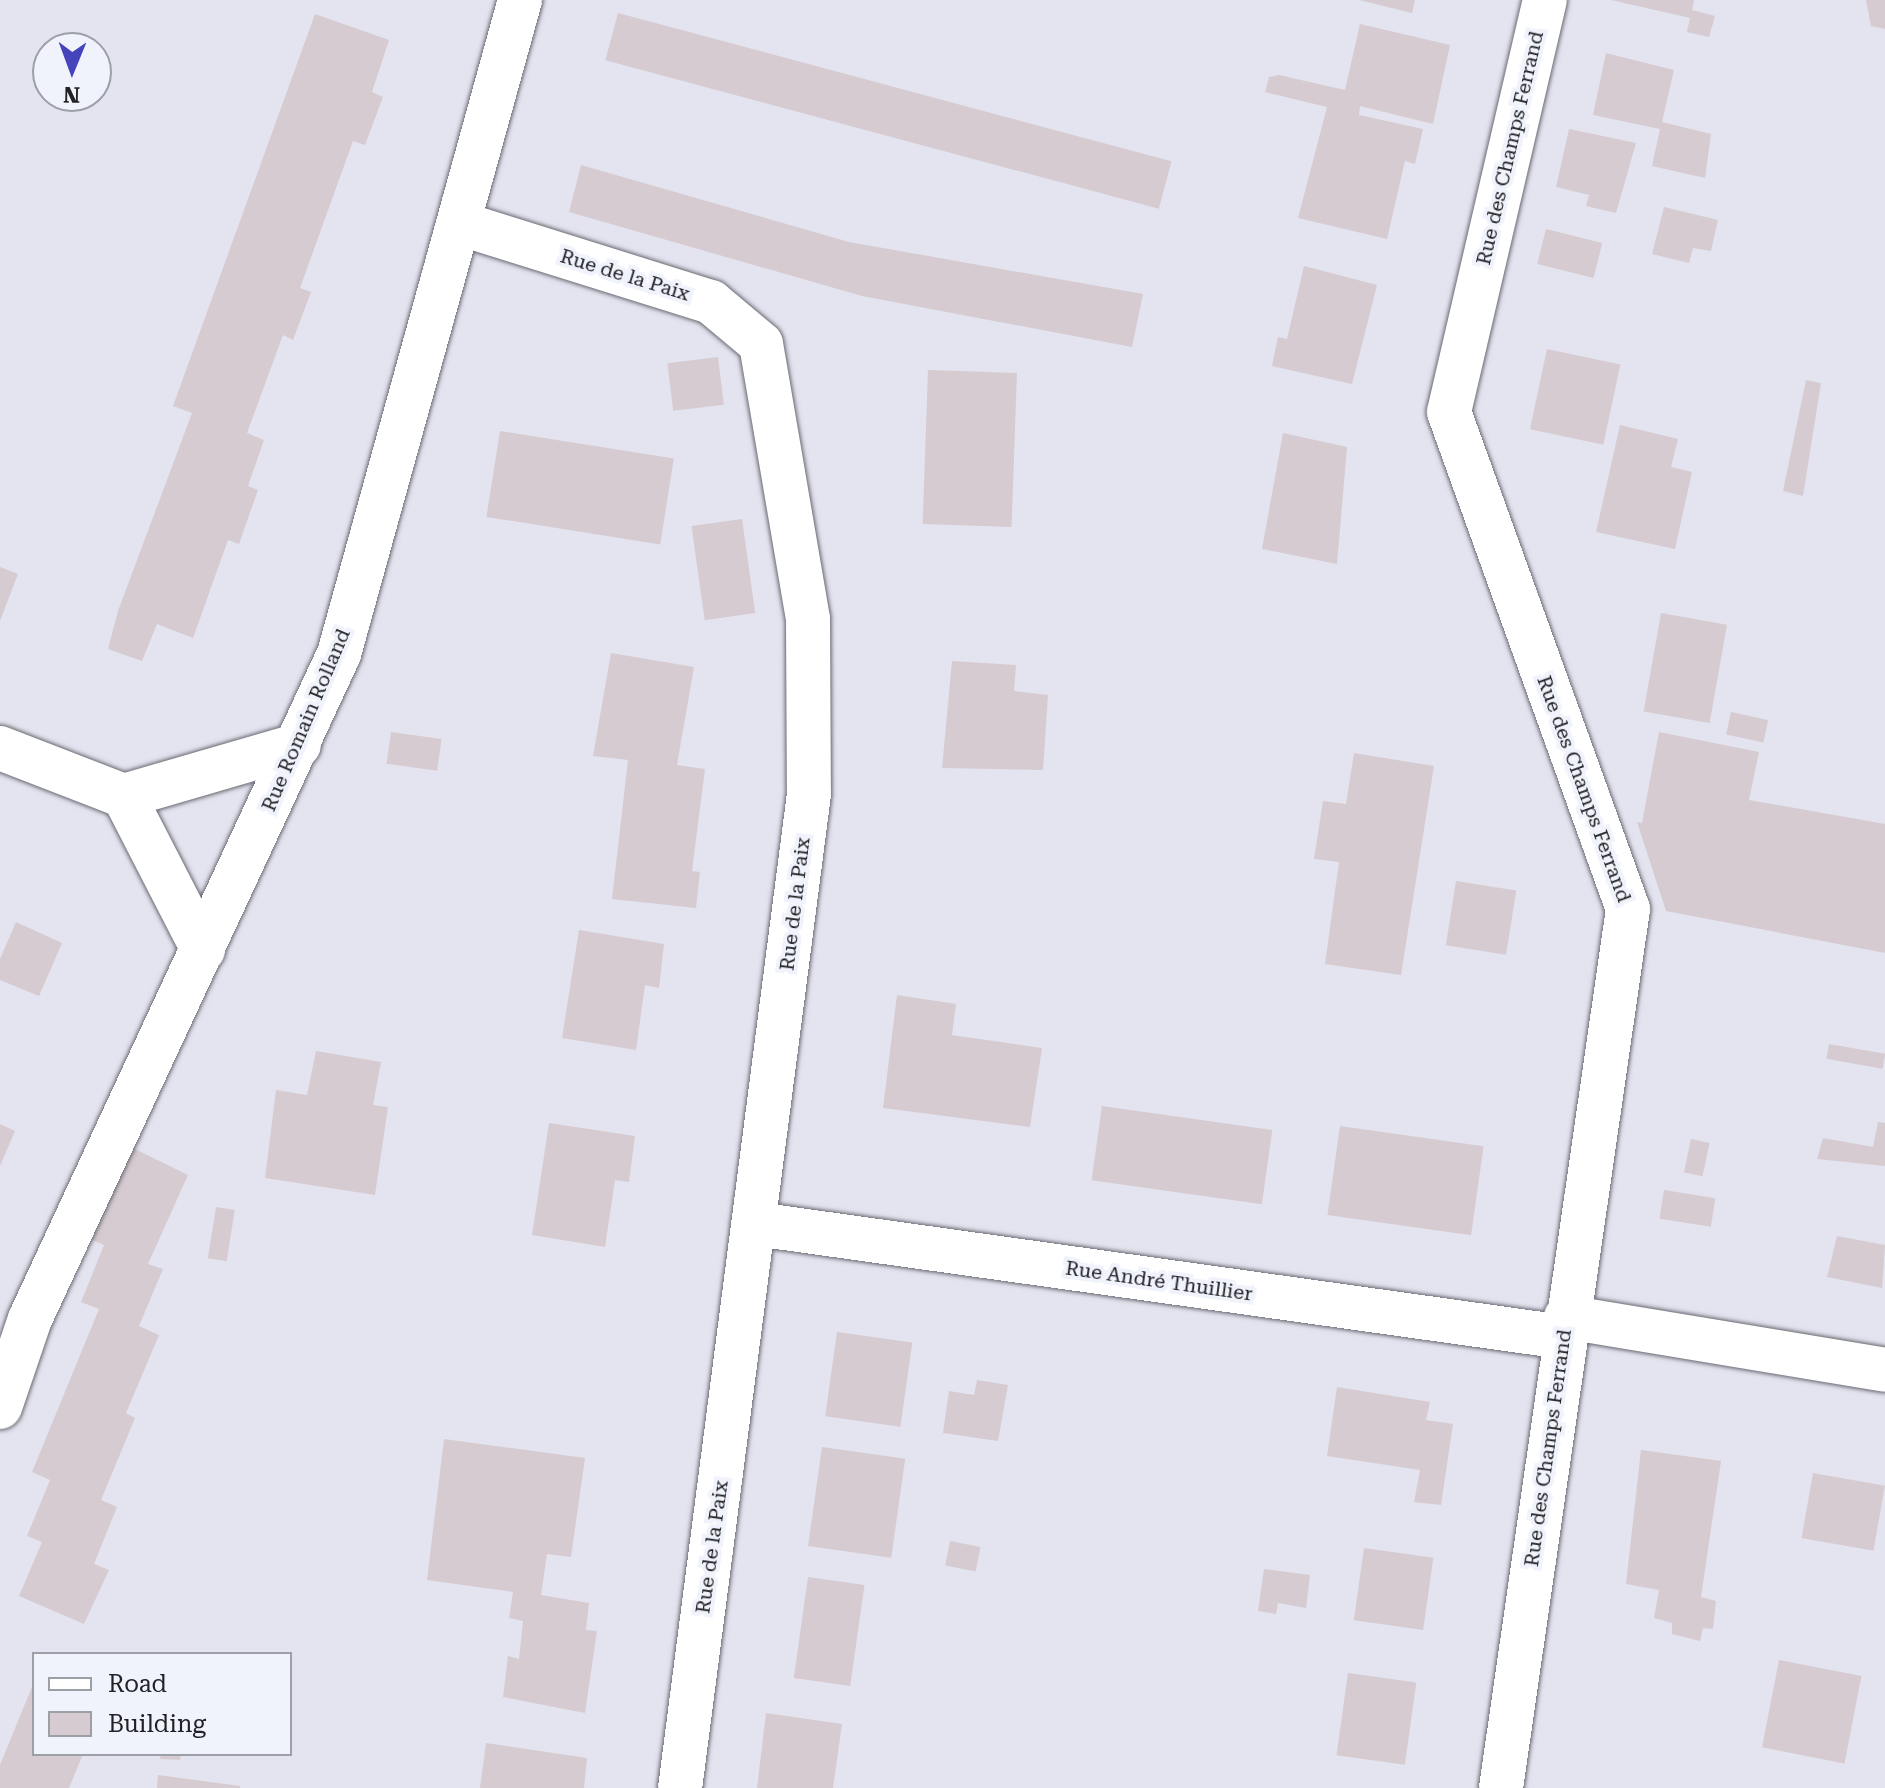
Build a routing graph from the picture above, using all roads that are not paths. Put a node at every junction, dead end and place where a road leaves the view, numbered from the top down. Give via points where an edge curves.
1 (520, 0) edge
2 (1545, 0) edge
3 (462, 224) junction
4 (299, 745) junction
5 (0, 748) edge
6 (124, 796) junction
7 (203, 950) junction
8 (756, 1224) junction
9 (1565, 1327) junction
10 (1885, 1370) edge
11 (0, 1407) edge
12 (680, 1788) edge
13 (1501, 1788) edge

1 - 3 street, Rue Romain Rolland
2 - 9 street, Rue des Champs Ferrand via 1449,412 1628,909
3 - 4 street, Rue Romain Rolland via 339,654
3 - 8 street, Rue de la Paix via 711,302 761,344 808,619 809,794
4 - 6 street
4 - 7 street, Rue Romain Rolland
5 - 6 street
6 - 7 street
7 - 11 street, Rue Romain Rolland via 30,1319
8 - 9 street, Rue André Thuillier
8 - 12 street, Rue de la Paix
9 - 10 street, Rue André Thuillier
9 - 13 street, Rue des Champs Ferrand

